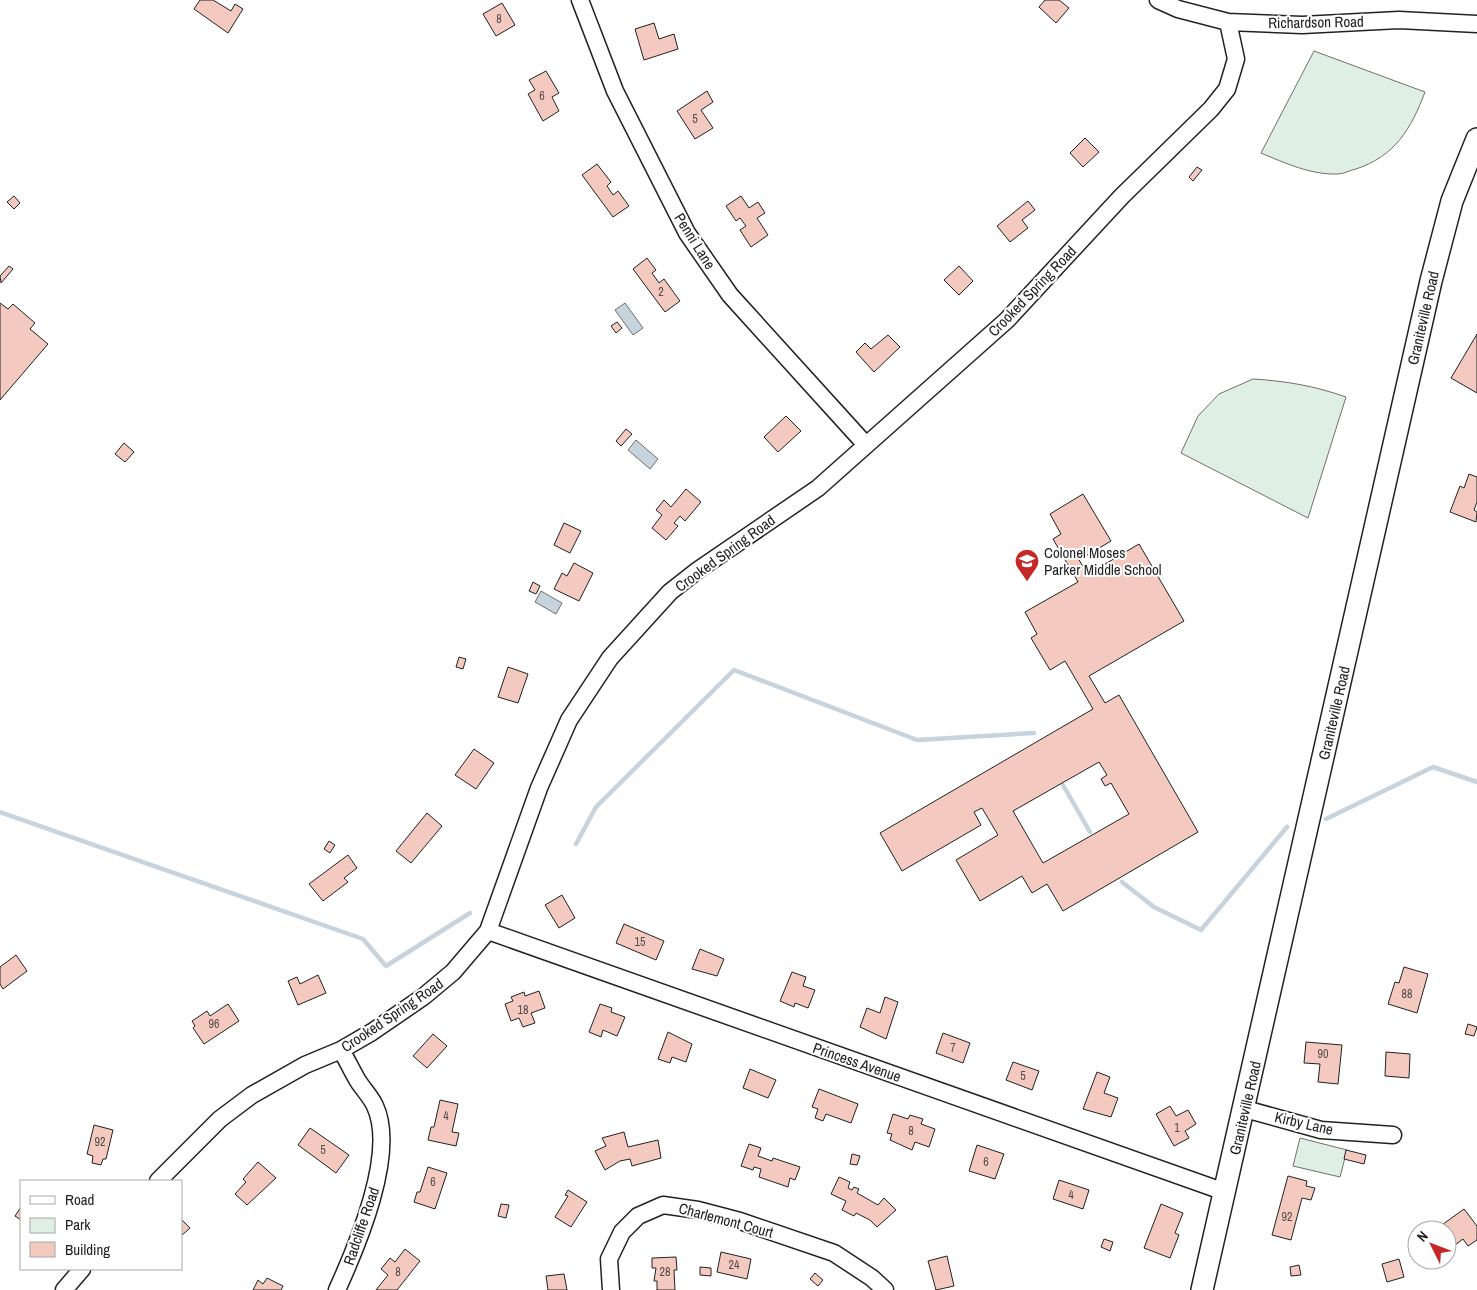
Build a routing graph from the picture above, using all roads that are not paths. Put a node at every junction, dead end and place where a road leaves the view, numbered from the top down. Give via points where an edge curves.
1 (580, 0) edge
2 (1158, 0) edge
3 (1228, 22) junction
4 (1477, 24) edge
5 (1477, 140) edge
6 (866, 445) junction
7 (488, 931) junction
8 (341, 1050) junction
9 (1245, 1109) junction
10 (1393, 1136) dead end
11 (159, 1180) edge
12 (1226, 1192) junction
13 (81, 1270) edge
14 (64, 1290) edge
15 (337, 1290) edge
16 (611, 1290) edge
17 (885, 1290) edge
18 (1202, 1290) edge

1 - 6 street, Penni Lane via 614,91 687,234 730,295
2 - 3 street, Richardson Road
3 - 4 street, Richardson Road via 1302,24 1398,20
3 - 6 street, Crooked Spring Road via 1236,59 1226,89 1211,109 1122,196 1007,320
5 - 9 main road, Graniteville Road via 1452,200 1431,280
6 - 7 street, Crooked Spring Road via 818,488 670,592 610,658 569,720 538,788
7 - 8 street, Crooked Spring Road via 453,972 430,991
7 - 12 street, Princess Avenue
8 - 11 street, Crooked Spring Road via 305,1065 252,1095 220,1119
8 - 15 street, Radcliffe Road via 376,1107 382,1141 375,1190 355,1250
9 - 10 street, Kirby Lane via 1321,1130
9 - 12 main road, Graniteville Road
12 - 18 main road, Graniteville Road
13 - 14 street
16 - 17 street, Charlemont Court via 610,1259 622,1232 638,1216 663,1204 740,1221 834,1253

